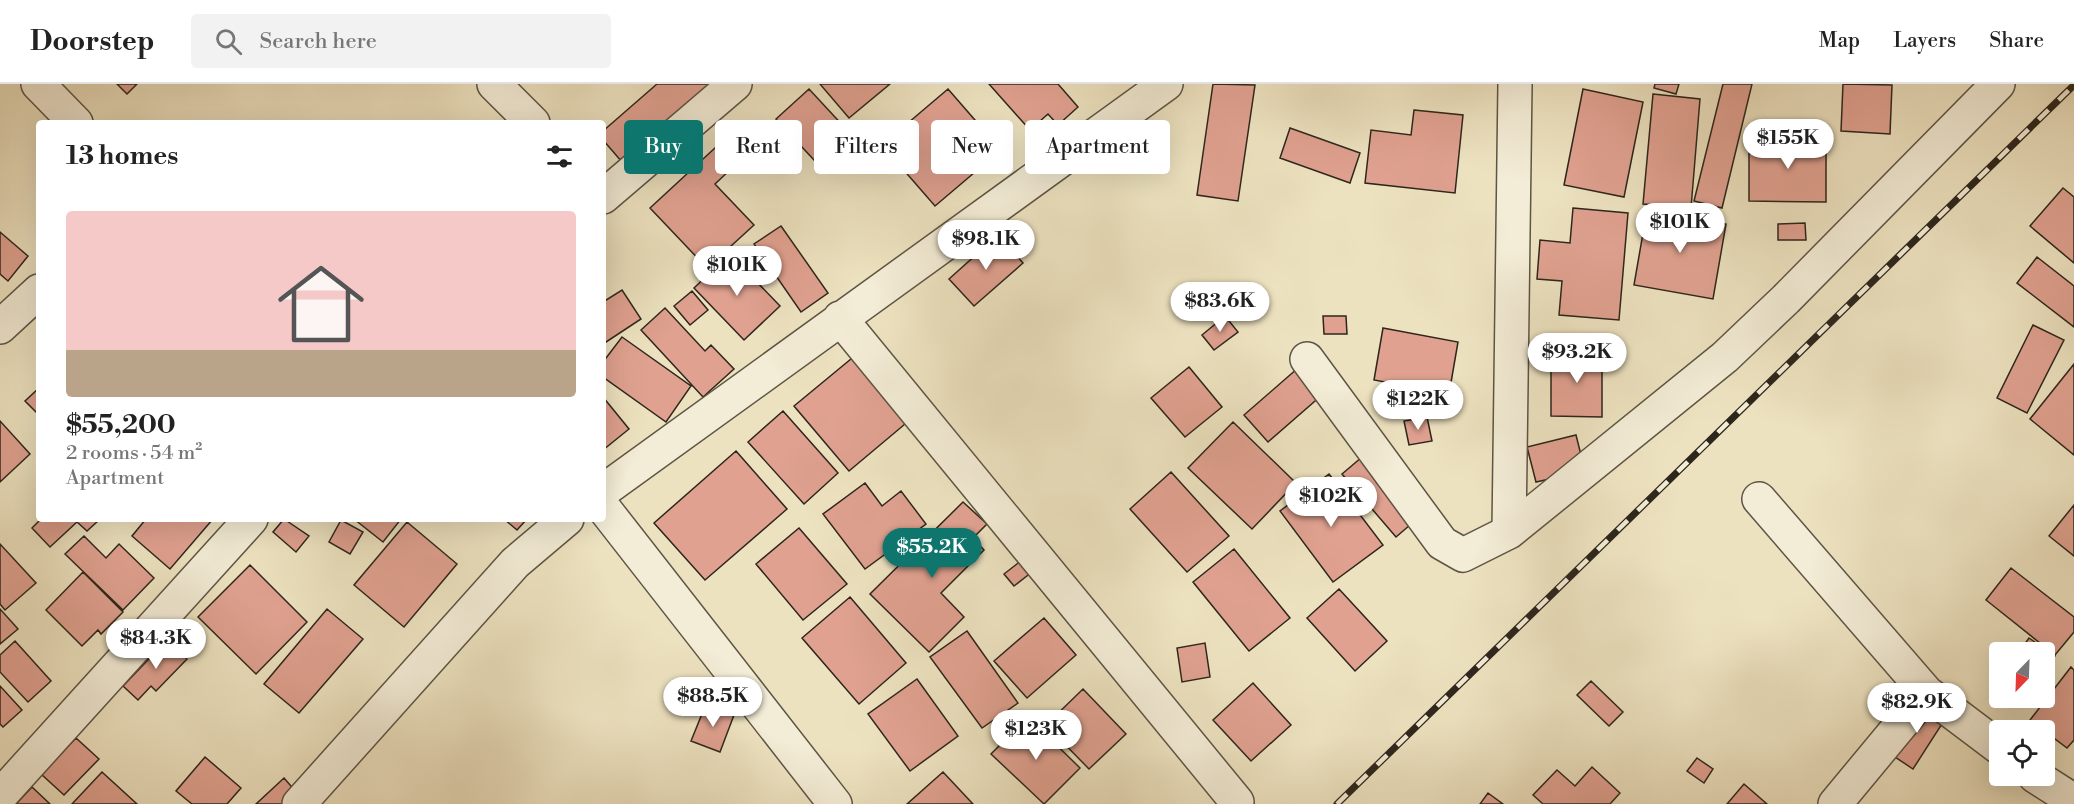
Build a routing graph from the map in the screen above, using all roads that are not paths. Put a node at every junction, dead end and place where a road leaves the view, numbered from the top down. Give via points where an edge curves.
1 (38, 84) edge
2 (494, 84) edge
3 (735, 84) edge
4 (1166, 84) edge
5 (1515, 84) edge
6 (1998, 84) edge
7 (73, 120) edge
8 (530, 120) edge
9 (606, 194) edge
10 (36, 294) edge
11 (840, 318) junction
12 (0, 327) edge
13 (1307, 359) dead end
14 (606, 489) edge
15 (1759, 499) dead end
16 (606, 511) edge
17 (248, 522) edge
18 (563, 522) edge
19 (1509, 532) junction
20 (1927, 693) junction
21 (1989, 740) edge
22 (2051, 786) edge
23 (0, 796) edge
24 (2074, 801) edge
25 (1237, 802) dead end
26 (299, 804) edge
27 (835, 804) edge
28 (1835, 804) edge

1 - 7 street
2 - 8 street
3 - 9 street
4 - 11 street
5 - 19 street
6 - 19 street via 1725,357
10 - 12 street
11 - 14 street
11 - 25 street
13 - 19 street via 1442,543 1463,555
15 - 20 street
16 - 27 street
17 - 23 street
18 - 26 street via 515,563
20 - 21 street
20 - 28 street
22 - 24 street

